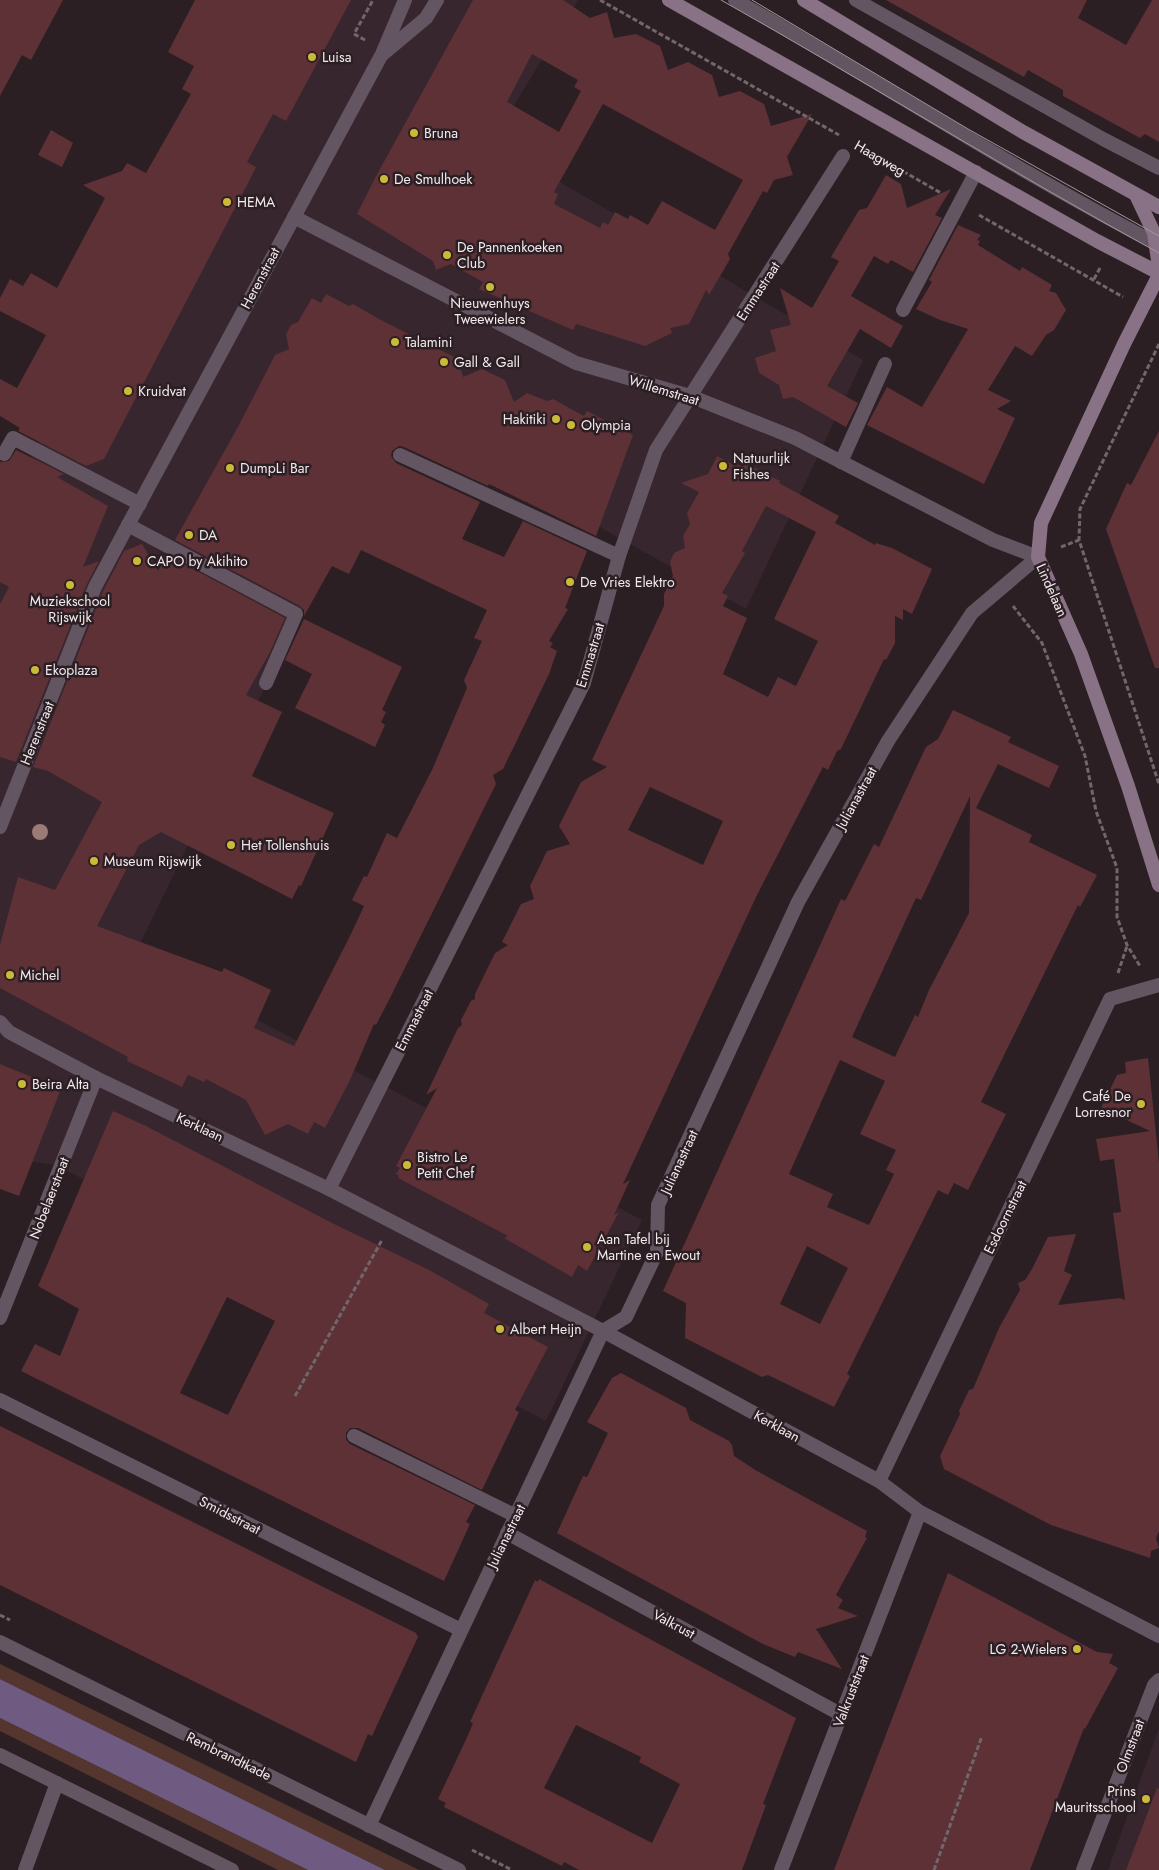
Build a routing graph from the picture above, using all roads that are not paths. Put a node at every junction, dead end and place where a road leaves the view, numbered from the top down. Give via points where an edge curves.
1 (404, 0) edge
2 (437, 0) edge
3 (669, 0) edge
4 (735, 0) edge
5 (804, 0) edge
6 (856, 0) edge
7 (382, 54) junction
8 (843, 156) dead end
9 (1159, 168) edge
10 (976, 172) junction
11 (1137, 197) junction
12 (1159, 207) edge
13 (294, 217) junction
14 (1157, 244) edge
15 (1159, 267) edge
16 (1159, 274) edge
17 (903, 310) dead end
18 (885, 364) dead end
19 (690, 396) junction
20 (4, 454) dead end
21 (400, 455) dead end
22 (841, 462) junction
23 (140, 504) junction
24 (128, 525) junction
25 (618, 556) junction
26 (1038, 557) junction
27 (266, 683) dead end
28 (0, 824) edge
29 (1159, 885) edge
30 (1156, 986) edge
31 (3, 1028) edge
32 (96, 1078) junction
33 (330, 1189) junction
34 (0, 1318) edge
35 (603, 1331) junction
36 (0, 1400) edge
37 (354, 1436) dead end
38 (879, 1481) junction
39 (920, 1512) junction
40 (516, 1516) junction
41 (507, 1534) junction
42 (460, 1630) junction
43 (1159, 1636) edge
44 (0, 1642) edge
45 (1159, 1680) edge
46 (842, 1715) junction
47 (0, 1755) edge
48 (57, 1783) junction
49 (369, 1826) junction
50 (25, 1870) edge
51 (232, 1870) edge
52 (459, 1870) edge
53 (781, 1870) edge
54 (1083, 1870) edge

1 - 7 street, Herenstraat
2 - 7 street, Herenstraat via 426,18
3 - 10 main road
4 - 14 street via 960,133
5 - 11 main road
6 - 9 street
7 - 13 street, Herenstraat
8 - 19 street, Emmastraat
10 - 16 main road
10 - 17 street
11 - 12 main road
11 - 14 main road
13 - 19 street, Willemstraat via 576,363
13 - 23 street, Herenstraat
14 - 15 main road
16 - 26 main road, Lindelaan via 1041,523
18 - 22 street
19 - 22 street, Willemstraat via 795,438
19 - 25 street, Emmastraat via 656,450
20 - 23 street via 13,438
21 - 25 street
22 - 26 street, Willemstraat via 993,540
23 - 24 street, Herenstraat
24 - 27 street via 296,614
24 - 28 street, Herenstraat via 95,588
25 - 33 street, Emmastraat via 584,683
26 - 29 main road, Lindelaan via 1081,654
26 - 35 street, Julianastraat via 972,613 888,741 798,902 658,1205 657,1252 626,1317
30 - 38 street, Esdoornstraat via 1110,999
31 - 32 street, Kerklaan
32 - 33 street, Kerklaan
32 - 34 street, Nobelaerstraat
33 - 35 street, Kerklaan
35 - 38 street, Kerklaan
35 - 40 street, Julianastraat
36 - 42 street, Smidsstraat
37 - 40 street
38 - 39 street, Kerklaan
39 - 43 street, Kerklaan
39 - 46 street, Valkruststraat
40 - 41 street, Julianastraat
41 - 42 street, Julianastraat
41 - 46 street, Valkrust
42 - 49 street, Julianastraat
44 - 49 street, Rembrandtkade
45 - 54 street, Olmstraat via 1154,1685
46 - 53 street, Valkruststraat
47 - 48 street
48 - 50 street
48 - 51 street
49 - 52 street, Rembrandtkade

